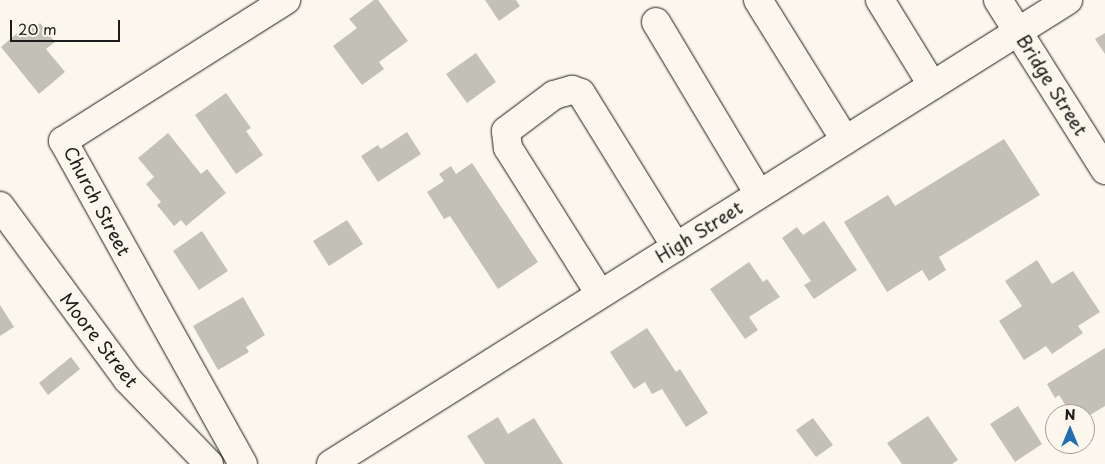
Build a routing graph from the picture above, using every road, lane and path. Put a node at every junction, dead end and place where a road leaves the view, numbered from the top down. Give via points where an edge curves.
1 (286, 0) edge
2 (758, 0) edge
3 (880, 0) edge
4 (998, 0) edge
5 (1068, 0) edge
6 (656, 22) dead end
7 (1018, 31) junction
8 (932, 85) junction
9 (845, 140) junction
10 (1105, 170) edge
11 (759, 194) junction
12 (0, 206) edge
13 (676, 247) junction
14 (600, 294) junction
15 (209, 464) edge
16 (243, 464) edge
17 (331, 464) edge

1 - 16 street, Church Street via 63,141
2 - 9 street
3 - 8 street
4 - 7 street, Bridge Street
5 - 7 street, High Street
6 - 11 street
7 - 8 street, High Street
7 - 10 street, Bridge Street
8 - 9 street, High Street
9 - 11 street, High Street
11 - 13 street, High Street
12 - 15 street, Moore Street via 127,379
13 - 14 street, High Street
13 - 14 street via 581,93 572,90 554,95 506,131 508,148
14 - 17 street, High Street

